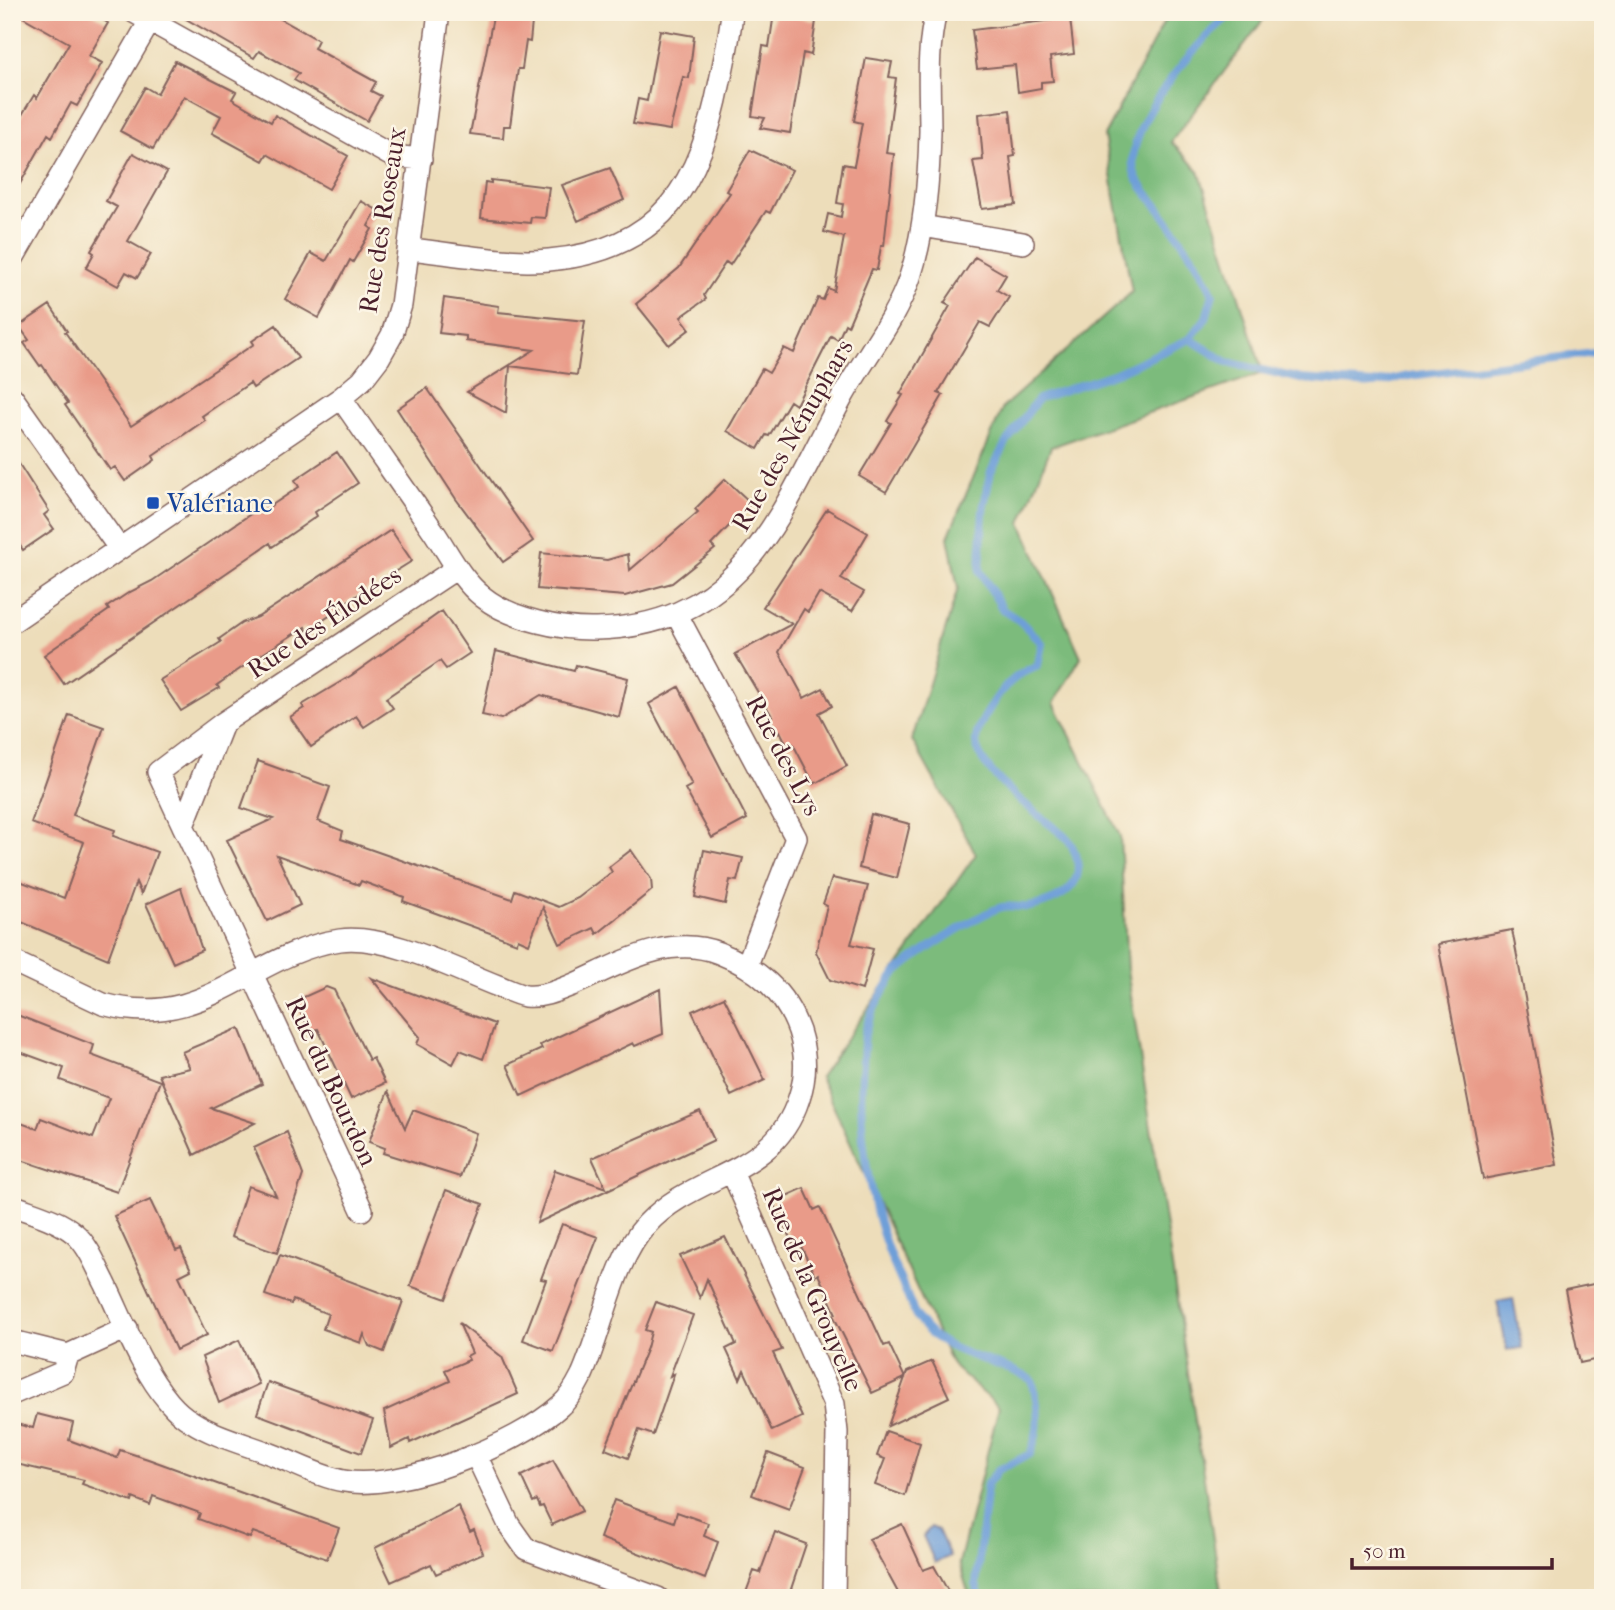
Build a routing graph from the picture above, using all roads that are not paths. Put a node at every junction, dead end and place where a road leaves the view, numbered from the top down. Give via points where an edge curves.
1 (439, 12) edge
2 (732, 12) edge
3 (936, 12) edge
4 (142, 17) edge
5 (422, 159) junction
6 (922, 226) junction
7 (1023, 243) dead end
8 (411, 249) junction
9 (12, 260) edge
10 (12, 397) edge
11 (341, 398) junction
12 (119, 548) junction
13 (457, 568) junction
14 (677, 615) junction
15 (12, 622) edge
16 (223, 723) junction
17 (183, 826) junction
18 (12, 961) edge
19 (747, 965) junction
20 (252, 976) junction
21 (732, 1172) junction
22 (12, 1205) edge
23 (362, 1210) dead end
24 (127, 1328) junction
25 (12, 1341) edge
26 (68, 1355) junction
27 (12, 1394) edge
28 (476, 1455) junction
29 (658, 1598) edge
30 (834, 1598) edge

1 - 5 street, Rue des Roseaux
2 - 8 street via 711,125 695,167 677,198 625,242 546,261
3 - 6 street, Rue des Nénuphars
4 - 5 street via 392,156
4 - 9 street
5 - 8 street, Rue des Roseaux
6 - 7 street
6 - 14 street, Rue des Nénuphars via 910,277 892,316 766,538 734,576
8 - 11 street, Rue des Roseaux via 392,335 362,380
10 - 12 street
11 - 12 street, Rue des Roseaux
11 - 13 street, Rue des Nénuphars
12 - 15 street, Rue des Roseaux
13 - 14 street, Rue des Nénuphars via 484,598 552,626 616,629
13 - 16 street, Rue des Élodées
14 - 19 street, Rue des Lys via 796,838
16 - 17 street
16 - 17 street, Rue des Élodées via 158,772
17 - 20 street, Rue des Élodées
18 - 20 street, Rue du Bourdon via 103,1004 149,1010 188,1006
19 - 20 street, Rue du Bourdon via 709,949 680,945 552,993 527,996 361,939 317,946
19 - 21 street, Rue du Bourdon via 788,1004 801,1039 805,1074 789,1124 750,1163
20 - 23 street, Rue du Bourdon
21 - 28 street, Rue du Bourdon via 669,1205 644,1227 627,1255 581,1376 564,1404
21 - 30 street, Rue de la Grouyelle via 834,1404
22 - 24 street, Rue du Bourdon via 74,1233 92,1258
24 - 26 street
24 - 28 street, Rue du Bourdon via 153,1382 194,1424 337,1480 398,1480
25 - 26 street
26 - 27 street via 63,1372
28 - 29 street via 509,1525 526,1549

